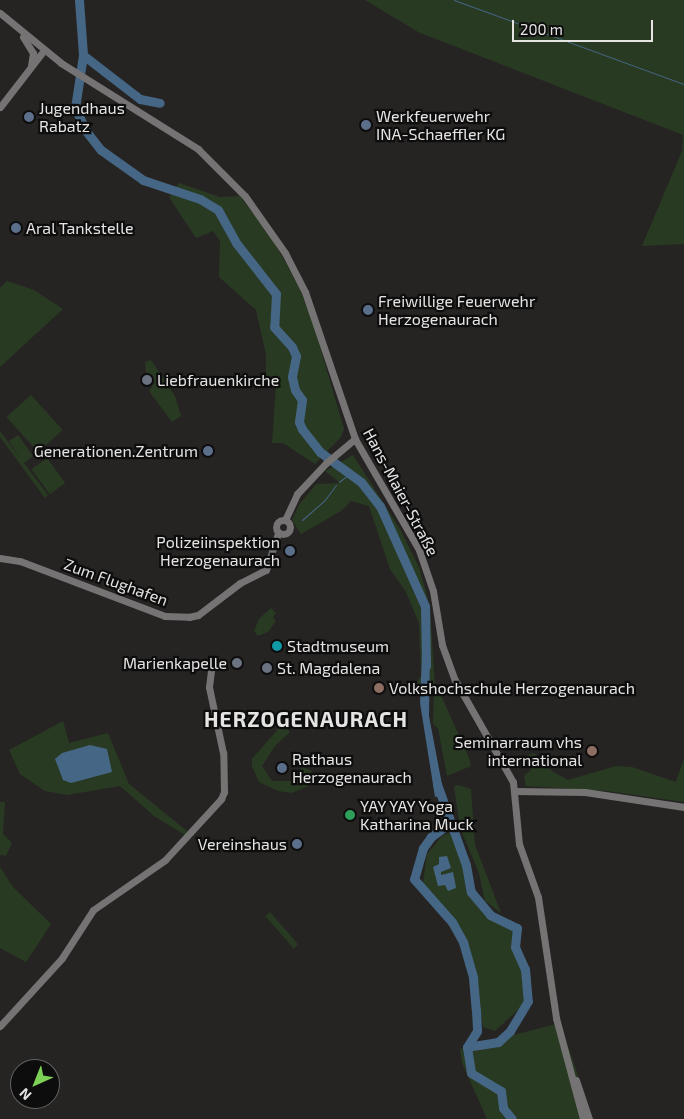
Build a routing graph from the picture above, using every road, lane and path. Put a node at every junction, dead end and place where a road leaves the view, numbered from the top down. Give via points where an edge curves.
1 (0, 13) edge
2 (15, 27) junction
3 (44, 50) junction
4 (31, 67) junction
5 (0, 107) edge
6 (356, 439) junction
7 (285, 520) junction
8 (278, 532) junction
9 (0, 558) edge
10 (211, 671) dead end
11 (515, 791) junction
12 (684, 807) edge
13 (0, 1026) edge
14 (559, 1035) junction
15 (583, 1119) edge
16 (589, 1119) edge

1 - 2 street, Hans-Maier-Straße
2 - 3 street, Hans-Maier-Straße
2 - 4 street via 33,53
3 - 4 street
3 - 6 street, Hans-Maier-Straße via 69,69 184,139 244,196 286,253 305,292
4 - 5 street
6 - 7 street via 336,454 297,494
6 - 11 street, Hans-Maier-Straße via 419,550 448,661 461,691 501,755
7 - 8 street via 276,523
7 - 8 street via 289,530 283,534
8 - 9 street, Zum Flughafen via 269,567 240,583 198,615 180,617 165,616 20,561
10 - 13 street via 209,687 223,753 224,792 174,851 90,914 62,958
11 - 12 street via 585,792
11 - 14 street, Hans-Maier-Straße via 517,830 523,859 538,897
14 - 15 street, Hans-Maier-Straße
14 - 16 street, Hans-Maier-Straße

